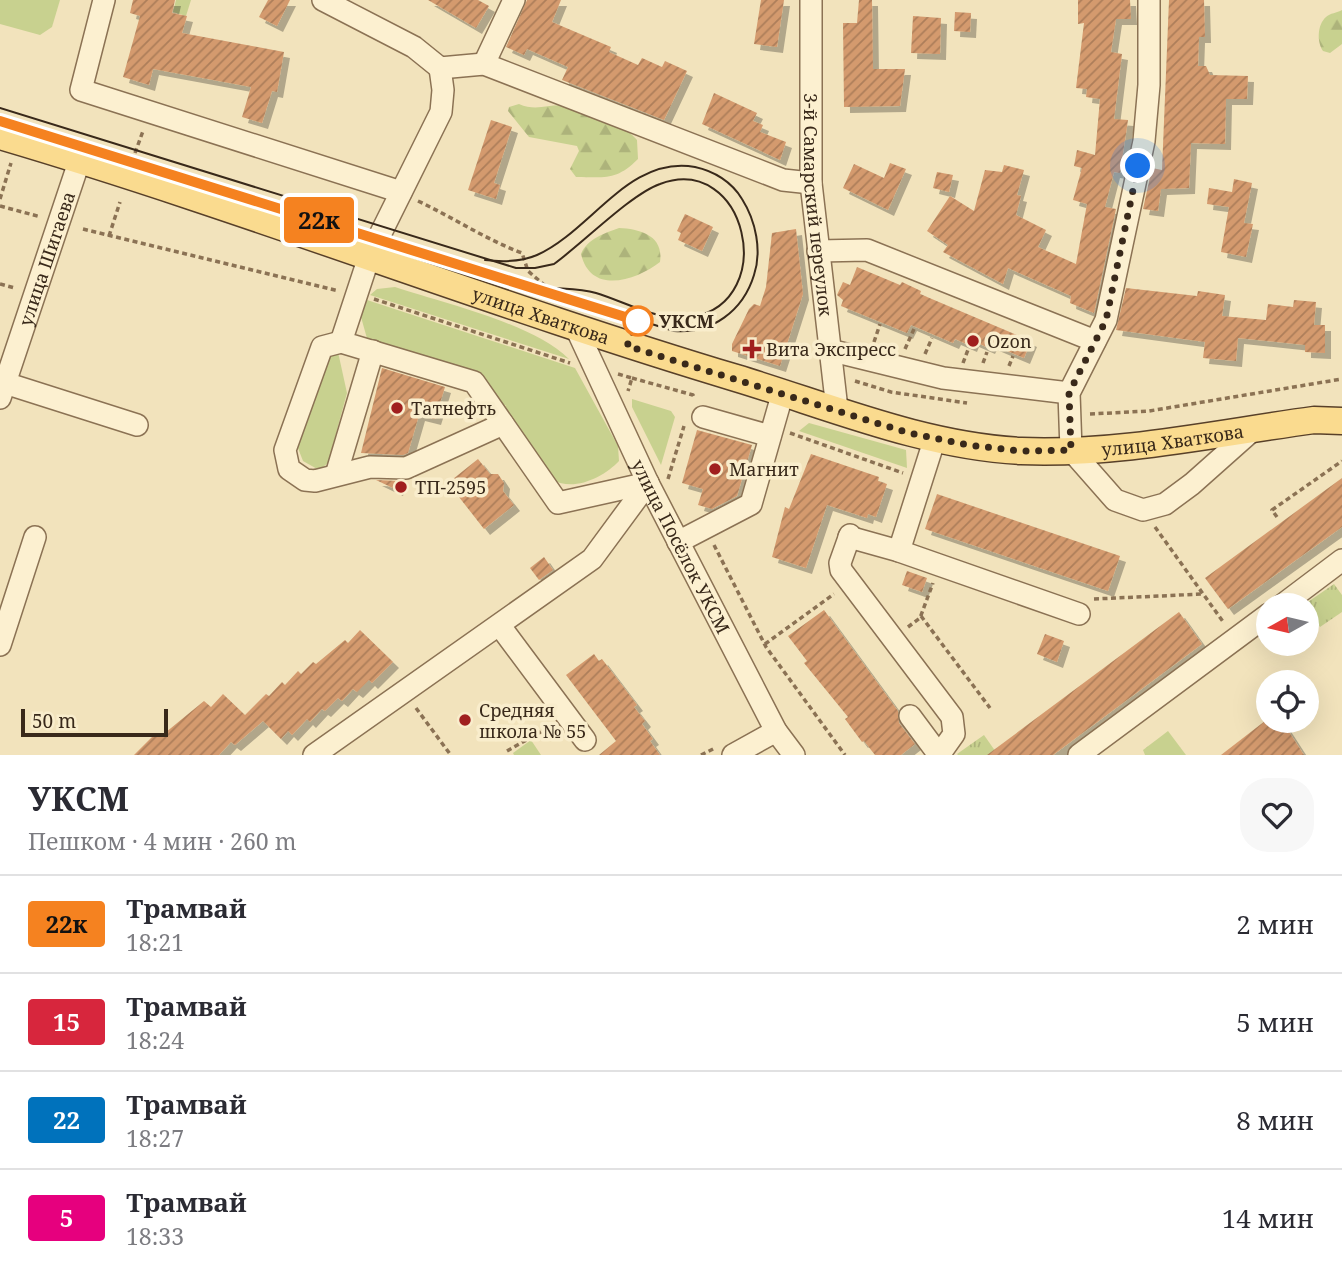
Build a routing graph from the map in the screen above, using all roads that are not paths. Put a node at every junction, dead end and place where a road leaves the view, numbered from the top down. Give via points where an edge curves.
1 (104, 0) edge
2 (323, 0) edge
3 (514, 0) edge
4 (811, 0) edge
5 (1149, 0) edge
6 (484, 64) junction
7 (440, 68) junction
8 (9, 138) edge
9 (80, 159) junction
10 (811, 183) junction
11 (401, 192) junction
12 (818, 251) junction
13 (369, 257) junction
14 (577, 330) junction
15 (1095, 341) junction
16 (341, 342) junction
17 (829, 350) junction
18 (373, 351) junction
19 (1, 393) edge
20 (783, 393) junction
21 (1069, 393) junction
22 (837, 409) junction
23 (692, 416) road end
24 (1342, 421) edge
25 (503, 424) junction
26 (137, 425) dead end
27 (1255, 428) junction
28 (770, 436) junction
29 (935, 438) junction
30 (1071, 450) junction
31 (336, 475) junction
32 (654, 480) junction
33 (35, 537) dead end
34 (678, 541) junction
35 (899, 551) junction
36 (1342, 560) edge
37 (1298, 593) edge
38 (1084, 607) road end
39 (1256, 624) edge
40 (500, 626) junction
41 (0, 645) edge
42 (910, 716) dead end
43 (776, 731) junction
44 (585, 740) dead end
45 (314, 755) edge
46 (733, 755) edge
47 (794, 755) edge
48 (1079, 755) edge

1 - 11 street via 82,90
2 - 7 street via 414,47
3 - 6 street
4 - 10 street, 3-й Самарский переулок
5 - 15 street via 1144,141 1106,320
6 - 7 street
6 - 10 street via 783,180
7 - 11 street via 441,112
8 - 9 main road, улица Хваткова
9 - 13 main road, улица Хваткова
9 - 19 street, улица Шигаева
10 - 12 street, 3-й Самарский переулок
11 - 13 street
12 - 15 street via 867,250
12 - 17 street, 3-й Самарский переулок
13 - 14 main road, улица Хваткова
13 - 16 street
14 - 20 main road, улица Хваткова
14 - 32 street, улица Посёлок УКСМ
15 - 21 street
16 - 18 street
16 - 31 street via 322,347 285,450 289,469 305,480
17 - 21 street via 943,378
17 - 22 street, 3-й Самарский переулок
18 - 25 street via 474,382
18 - 31 street
19 - 26 street
20 - 22 main road, улица Хваткова
20 - 28 street
21 - 30 street
22 - 29 main road, улица Хваткова
23 - 28 street
24 - 27 main road, улица Хваткова
25 - 31 street via 406,468 370,467
25 - 32 street via 558,503
27 - 30 main road, улица Хваткова
27 - 30 street via 1165,504 1143,510 1115,500
28 - 34 street via 751,505
29 - 30 main road, улица Хваткова via 1021,451
29 - 35 street
32 - 34 street, улица Посёлок УКСМ
32 - 40 street via 592,559
33 - 41 street
34 - 43 street, улица Посёлок УКСМ
35 - 38 street
35 - 42 street via 850,535 840,563 952,717 954,734 939,755
36 - 37 street
39 - 48 street
40 - 44 street
40 - 45 street
43 - 46 street
43 - 47 street, улица Посёлок УКСМ

